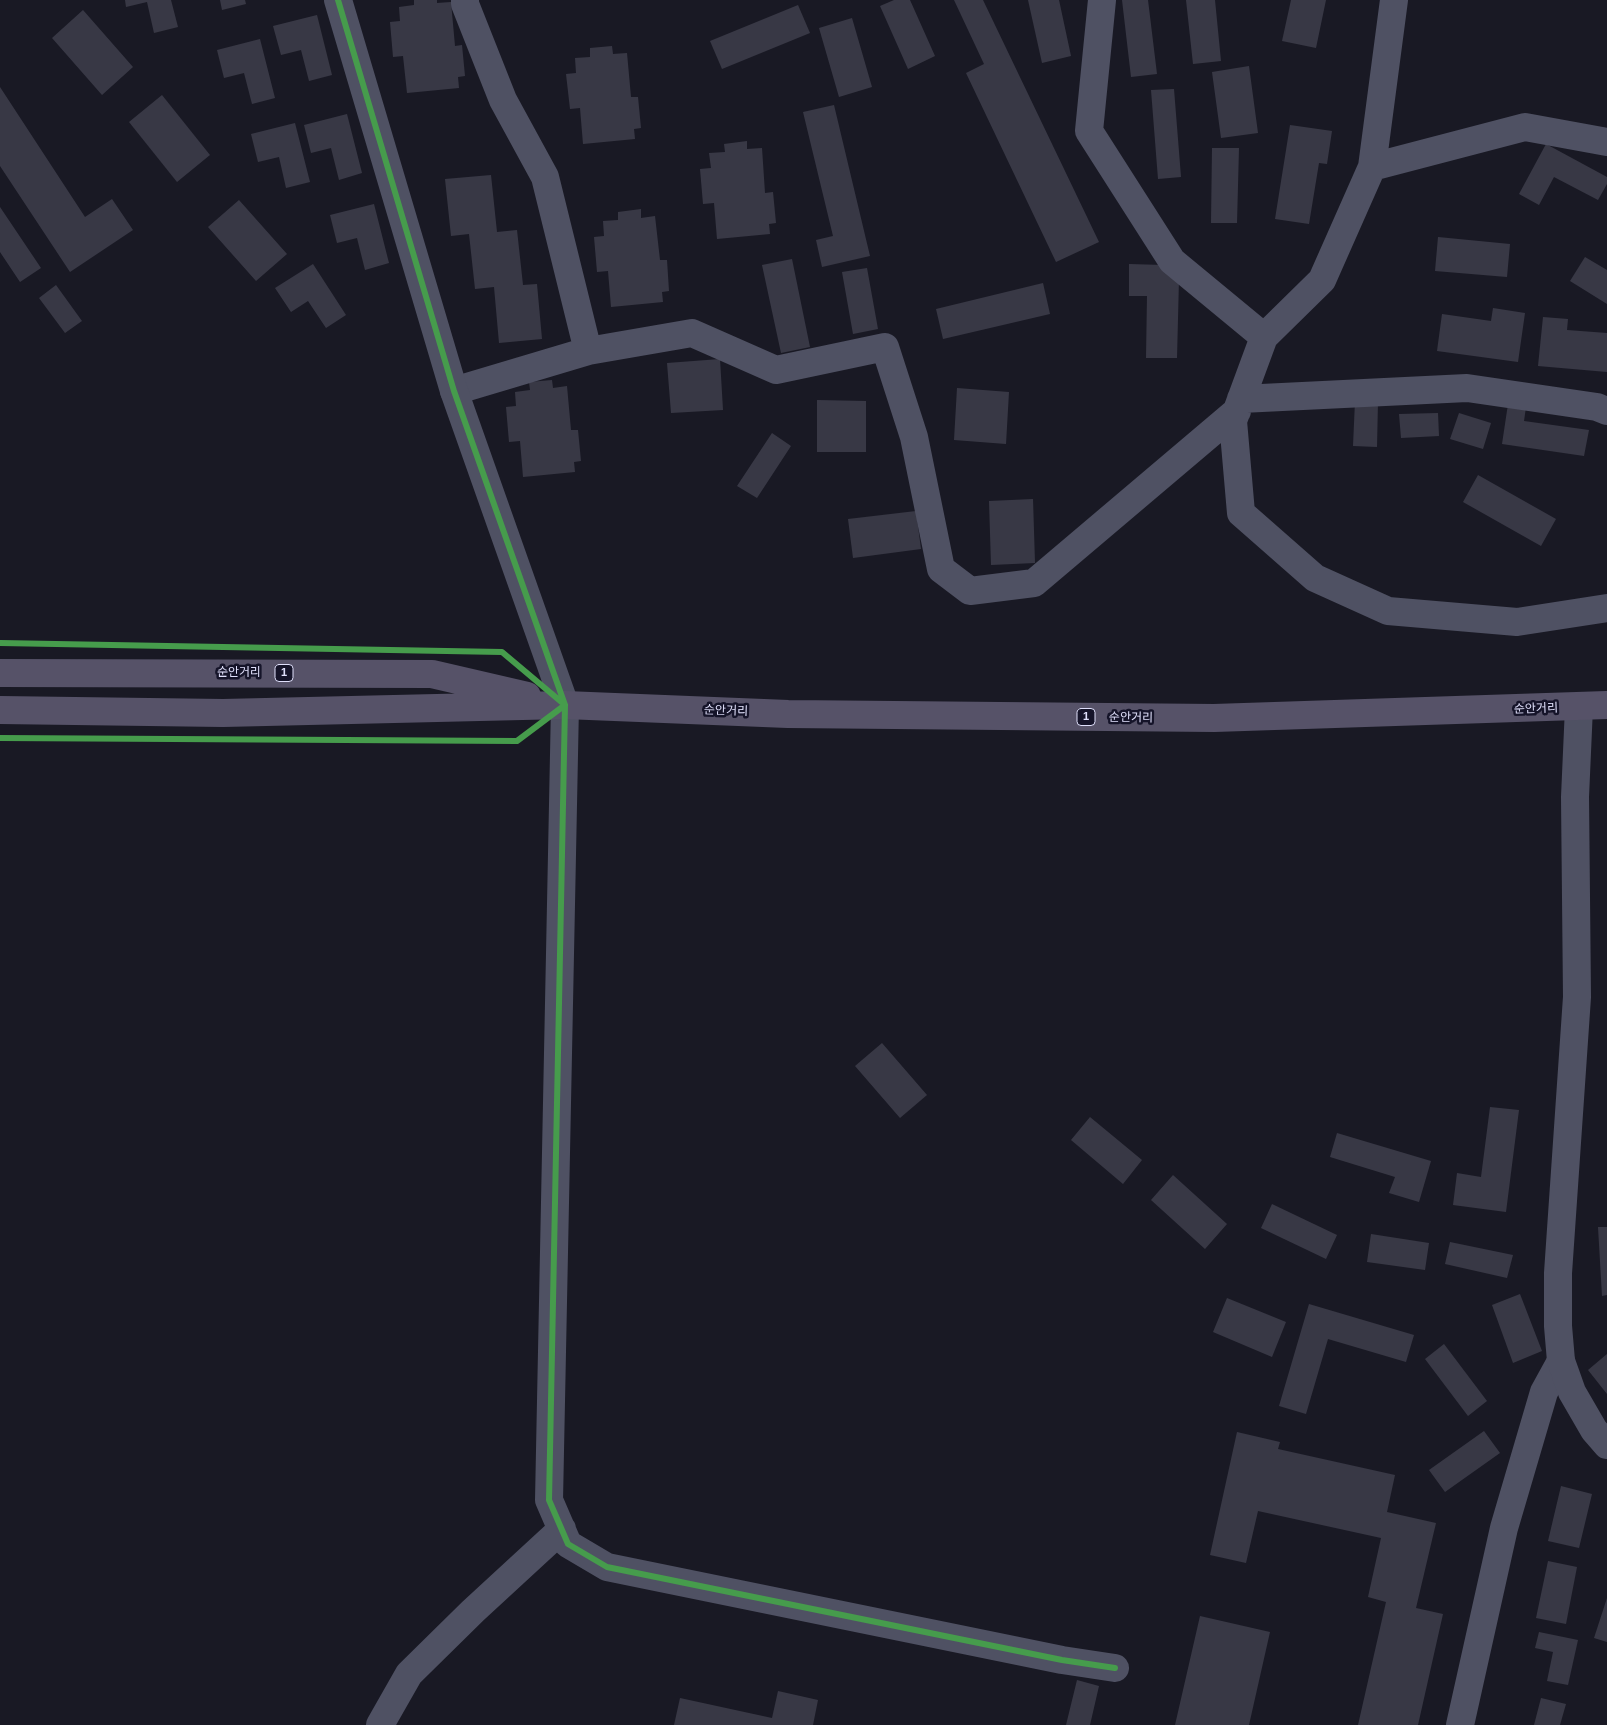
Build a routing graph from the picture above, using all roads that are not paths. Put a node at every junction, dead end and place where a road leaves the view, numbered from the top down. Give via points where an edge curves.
1 (338, 0) edge
2 (465, 0) edge
3 (1102, 0) edge
4 (1394, 0) edge
5 (1607, 142) edge
6 (1372, 167) junction
7 (1264, 337) junction
8 (588, 351) junction
9 (454, 392) junction
10 (1239, 405) junction
11 (1607, 410) edge
12 (1607, 608) edge
13 (0, 673) edge
14 (565, 705) junction
15 (1607, 705) edge
16 (1579, 707) junction
17 (0, 710) edge
18 (1561, 1361) junction
19 (1607, 1446) edge
20 (562, 1529) junction
21 (1115, 1668) dead end
22 (380, 1725) edge
23 (1460, 1725) edge

1 - 9 street
2 - 8 street via 504,100 545,177
3 - 7 street via 1089,131 1172,261
4 - 6 street
5 - 6 street via 1525,127
6 - 7 street via 1322,280
7 - 10 street
8 - 9 street
8 - 10 street via 692,333 776,370 885,347 914,437 941,569 970,590 1034,583
9 - 14 street
10 - 11 street via 1467,388
10 - 12 street via 1233,421 1241,513 1315,578 1388,611 1518,622
13 - 14 main road, 순안거리 / 1 via 432,674
14 - 16 main road, 순안거리 / 1 via 788,714 1214,718
14 - 17 main road, 순안거리 / 1 via 224,713
14 - 20 street via 549,1500
15 - 16 main road, 순안거리 / 1
16 - 18 street via 1575,797 1577,997 1558,1273
18 - 19 street via 1572,1392
18 - 23 street via 1544,1392 1504,1528
20 - 21 street via 568,1544 607,1567
20 - 22 street via 409,1674

